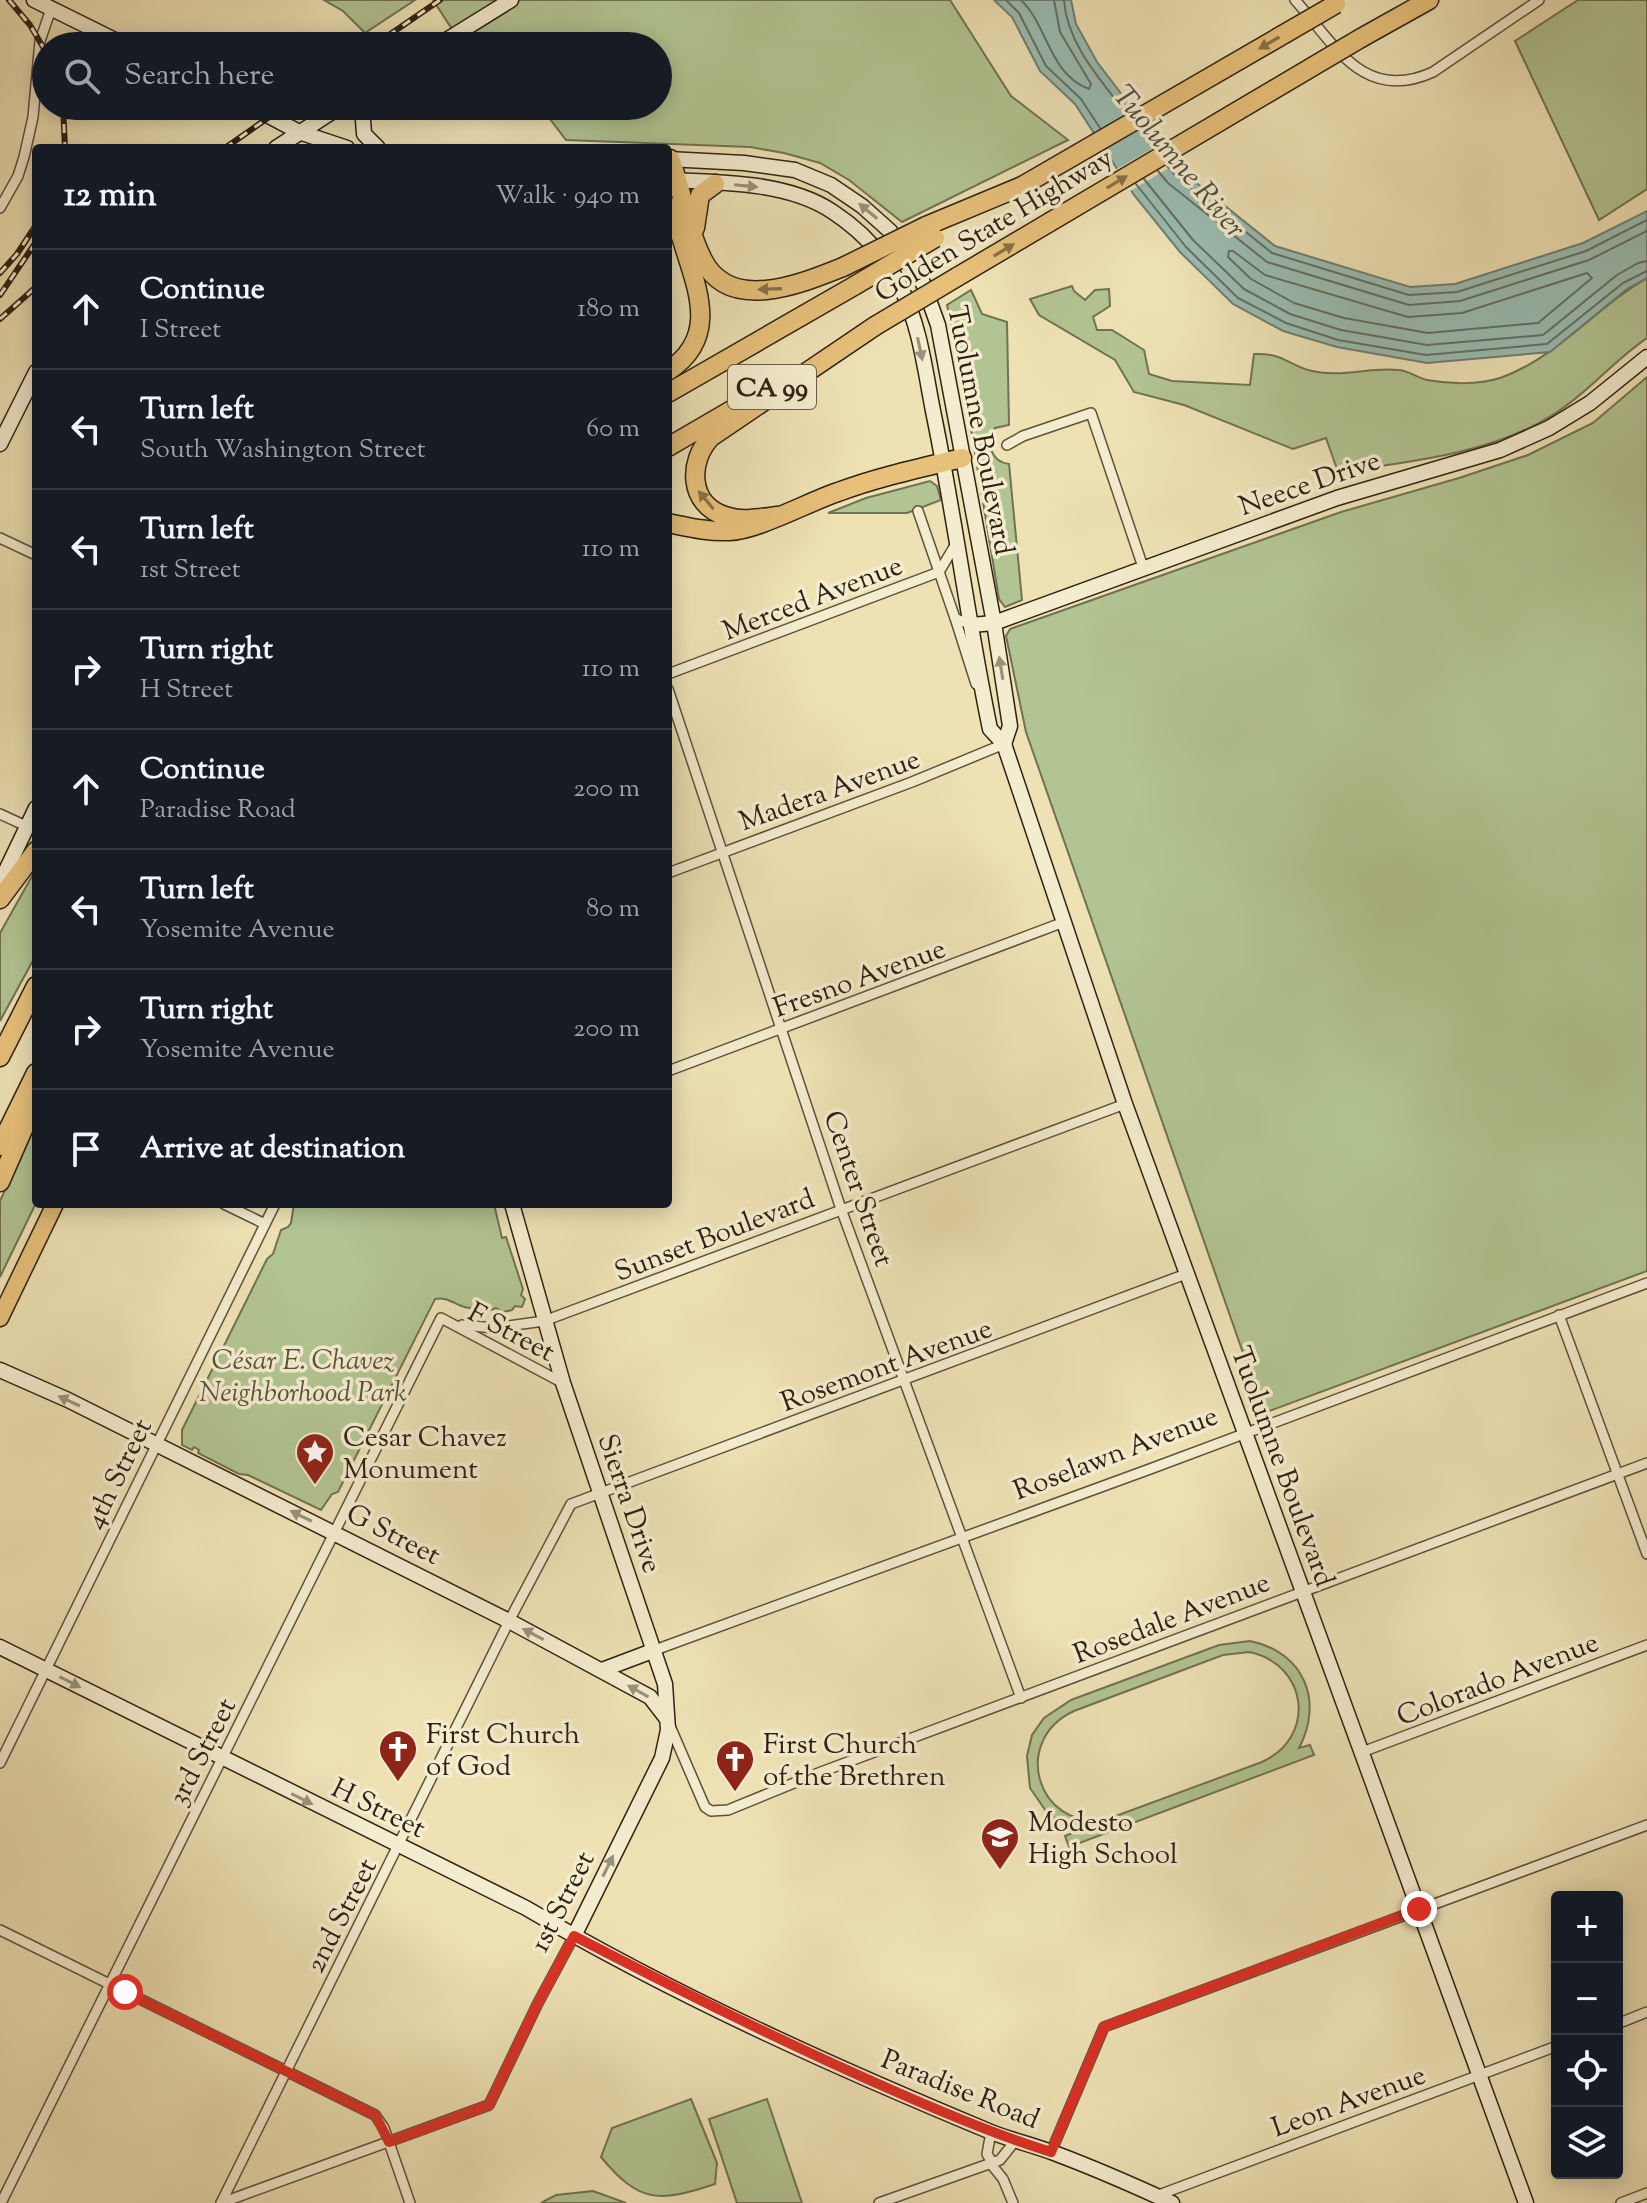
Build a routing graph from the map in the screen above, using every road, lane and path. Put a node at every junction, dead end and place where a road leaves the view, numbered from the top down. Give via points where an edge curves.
1 (34, 0) edge
2 (511, 0) edge
3 (1295, 0) edge
4 (1429, 0) edge
5 (1539, 0) edge
6 (1339, 2) edge
7 (51, 9) junction
8 (43, 32) edge
9 (98, 32) edge
10 (460, 32) edge
11 (32, 120) edge
12 (276, 120) edge
13 (318, 120) edge
14 (363, 120) edge
15 (299, 132) junction
16 (282, 144) edge
17 (335, 144) edge
18 (374, 144) edge
19 (672, 173) edge
20 (672, 173) edge
21 (672, 180) edge
22 (715, 184) junction
23 (0, 208) edge
24 (672, 212) edge
25 (931, 232) junction
26 (688, 237) junction
27 (875, 326) junction
28 (1647, 357) edge
29 (672, 368) edge
30 (32, 380) edge
31 (672, 391) edge
32 (0, 444) edge
33 (672, 445) edge
34 (1007, 445) dead end
35 (953, 460) junction
36 (918, 511) dead end
37 (777, 516) junction
38 (672, 524) edge
39 (0, 538) edge
40 (957, 542) junction
41 (32, 553) edge
42 (1143, 567) junction
43 (939, 572) junction
44 (955, 618) junction
45 (994, 623) junction
46 (971, 625) junction
47 (672, 672) edge
48 (672, 701) edge
49 (987, 714) junction
50 (1004, 744) junction
51 (0, 814) edge
52 (32, 815) edge
53 (26, 826) junction
54 (722, 852) junction
55 (32, 856) edge
56 (672, 871) edge
57 (0, 883) edge
58 (0, 899) edge
59 (1064, 922) junction
60 (32, 994) edge
61 (782, 1029) junction
62 (0, 1057) edge
63 (672, 1070) edge
64 (32, 1081) edge
65 (1125, 1104) junction
66 (32, 1109) edge
67 (0, 1146) edge
68 (0, 1182) edge
69 (53, 1208) edge
70 (232, 1208) edge
71 (273, 1208) edge
72 (513, 1208) edge
73 (841, 1209) junction
74 (265, 1224) junction
75 (1186, 1274) junction
76 (1647, 1283) edge
77 (1559, 1315) junction
78 (0, 1318) edge
79 (441, 1318) joint
80 (544, 1321) junction
81 (455, 1325) junction
82 (0, 1370) edge
83 (905, 1380) junction
84 (563, 1383) junction
85 (1244, 1432) junction
86 (155, 1444) junction
87 (1647, 1463) edge
88 (1618, 1474) junction
89 (599, 1492) junction
90 (335, 1533) junction
91 (962, 1537) junction
92 (1647, 1554) edge
93 (1303, 1591) junction
94 (509, 1621) junction
95 (1647, 1645) edge
96 (0, 1647) edge
97 (655, 1650) junction
98 (45, 1670) junction
99 (602, 1670) junction
100 (1021, 1698) junction
101 (667, 1719) junction
102 (1362, 1752) junction
103 (222, 1758) junction
104 (0, 1763) edge
105 (711, 1811) joint
106 (1647, 1825) edge
107 (399, 1847) junction
108 (1419, 1909) junction
109 (0, 1930) edge
110 (574, 1936) junction
111 (110, 1984) junction
112 (1647, 2012) edge
113 (733, 2017) joint
114 (1623, 2022) edge
115 (1551, 2048) edge
116 (285, 2071) junction
117 (1479, 2075) junction
118 (991, 2132) junction
119 (1015, 2141) junction
120 (389, 2142) junction
121 (1051, 2152) junction
122 (991, 2163) junction
123 (1647, 2193) edge
124 (1156, 2196) junction
125 (1, 2203) edge
126 (221, 2203) edge
127 (410, 2203) edge
128 (879, 2203) edge
129 (1013, 2203) edge
130 (1172, 2203) edge
131 (1526, 2203) edge
132 (1621, 2203) edge

1 - 7 main road
2 - 10 main road
3 - 5 street via 1344,59 1372,76 1398,81 1433,72
27 -> 4 highway, Golden State Highway / CA 99, bridge
6 -> 25 highway, Golden State Highway, bridge via 1022,186
7 - 8 street
7 - 9 main road
11 - 23 street via 18,176
12 - 15 main road
13 - 15 main road
14 - 18 main road via 364,134
15 - 16 main road
15 - 17 main road
19 - 22 main road, Tuolumne Boulevard
35 -> 20 main road, Tuolumne Boulevard via 950,385 931,303 920,275 890,231 846,194 795,170 744,163
21 - 26 highway
22 - 26 highway via 700,195
22 -> 35 main road, Tuolumne Boulevard via 790,192 833,212 874,246 911,310
24 - 26 highway
25 -> 26 highway, bridge via 780,290 731,285 711,272
25 - 31 highway, Golden State Highway / CA 99, bridge via 854,286
26 - 29 highway via 702,314 697,341
27 - 33 highway, Golden State Highway / CA 99
37 -> 27 highway via 725,516 702,500 694,473 703,446
28 - 42 main road, Neece Drive via 1576,411 1500,450 1337,498
30 - 32 main road
34 - 42 street via 1091,413
35 - 37 highway via 891,474
35 - 40 main road, Tuolumne Boulevard
35 - 45 main road, Tuolumne Boulevard
36 - 43 street, Tuolumne Boulevard
37 - 38 highway via 730,531
39 - 41 street
40 - 43 street, Merced Avenue
40 - 46 main road, Tuolumne Boulevard
42 - 45 main road, Neece Drive
43 - 44 street, Tuolumne Boulevard
43 - 47 street, Merced Avenue
44 - 46 street
44 - 49 street, Tuolumne Boulevard
45 - 46 main road, Neece Drive
50 -> 45 main road, Tuolumne Boulevard via 1010,726
46 - 49 main road, Tuolumne Boulevard
48 - 54 street, Center Street
49 - 50 main road, Tuolumne Boulevard via 990,729
50 - 54 street, Madera Avenue
50 - 59 main road, Tuolumne Boulevard
51 - 53 street
52 - 53 main road
53 - 57 main road
54 - 56 street, Madera Avenue
54 - 61 street, Center Street
55 - 58 highway
59 - 61 street, Fresno Avenue
59 - 65 main road, Tuolumne Boulevard
60 - 62 highway
61 - 63 street, Fresno Avenue
61 - 73 street, Center Street
64 - 67 highway
65 - 73 street, Sunset Boulevard
65 - 75 main road, Tuolumne Boulevard
66 - 68 highway
69 - 78 main road
70 - 74 street
71 - 74 street, 4th Street
72 - 80 main road, Sierra Drive
73 - 80 street, Sunset Boulevard
73 - 83 street, Center Street
74 - 86 street, 4th Street
75 - 83 street, Rosemont Avenue
75 - 85 main road, Tuolumne Boulevard
76 - 77 street, Roselawn Avenue
77 - 85 street, Roselawn Avenue
77 - 88 street
79 - 81 street, F Street
79 - 90 street, 3rd Street
80 - 81 street via 494,1328
80 - 84 main road, Sierra Drive
81 - 84 street, F Street
86 -> 82 main road, G Street
83 - 89 street, Rosemont Avenue
83 - 91 street, Center Street
84 - 89 main road, Sierra Drive
85 - 91 street, Roselawn Avenue
85 - 93 main road, Tuolumne Boulevard
90 -> 86 main road, G Street
86 - 98 street, 4th Street
87 - 88 street, Rosedale Avenue
88 - 92 street
88 - 93 street, Rosedale Avenue
89 - 94 street, 2nd Street via 571,1504
89 - 97 main road, Sierra Drive
90 - 94 main road, G Street
90 - 103 street, 3rd Street
91 - 97 street, Roselawn Avenue
91 - 100 street, Center Street
93 - 100 street, Rosedale Avenue
93 - 102 main road, Tuolumne Boulevard
99 -> 94 main road, G Street
94 - 107 street, 2nd Street
95 - 102 street, Colorado Avenue
96 - 98 main road, H Street
97 - 99 main road, Roselawn Avenue
97 - 101 main road, Sierra Drive via 665,1684
98 -> 103 main road, H Street
98 - 104 street, 4th Street
101 -> 99 main road, G Street via 650,1697
100 - 105 street, Rosedale Avenue via 728,1810
101 - 105 street, Sierra Drive via 702,1802
110 -> 101 main road, 1st Street via 662,1758
102 - 108 main road, Tuolumne Boulevard
103 -> 107 main road, H Street
103 - 111 street, 3rd Street
106 - 108 street
107 - 110 main road, H Street
107 - 116 street, 2nd Street
108 - 117 main road, Tuolumne Boulevard
108 - 121 street via 1104,2027
109 - 111 street
110 - 113 main road, H Street
110 - 120 street, 1st Street via 489,2105
111 - 116 street
111 - 125 street, 3rd Street
112 - 114 street
113 - 118 main road, Paradise Road
115 - 117 street, Leon Avenue
116 - 120 street via 375,2115
116 - 126 street, 2nd Street
117 - 124 street, Leon Avenue
117 - 131 main road, Tuolumne Boulevard
118 - 119 main road, Paradise Road
118 - 122 street
119 - 121 main road, Paradise Road
119 - 122 street
120 - 126 street
120 - 127 street
121 - 124 main road, Paradise Road
122 - 128 street
122 - 129 street
123 - 132 street
124 - 130 main road, Paradise Road

